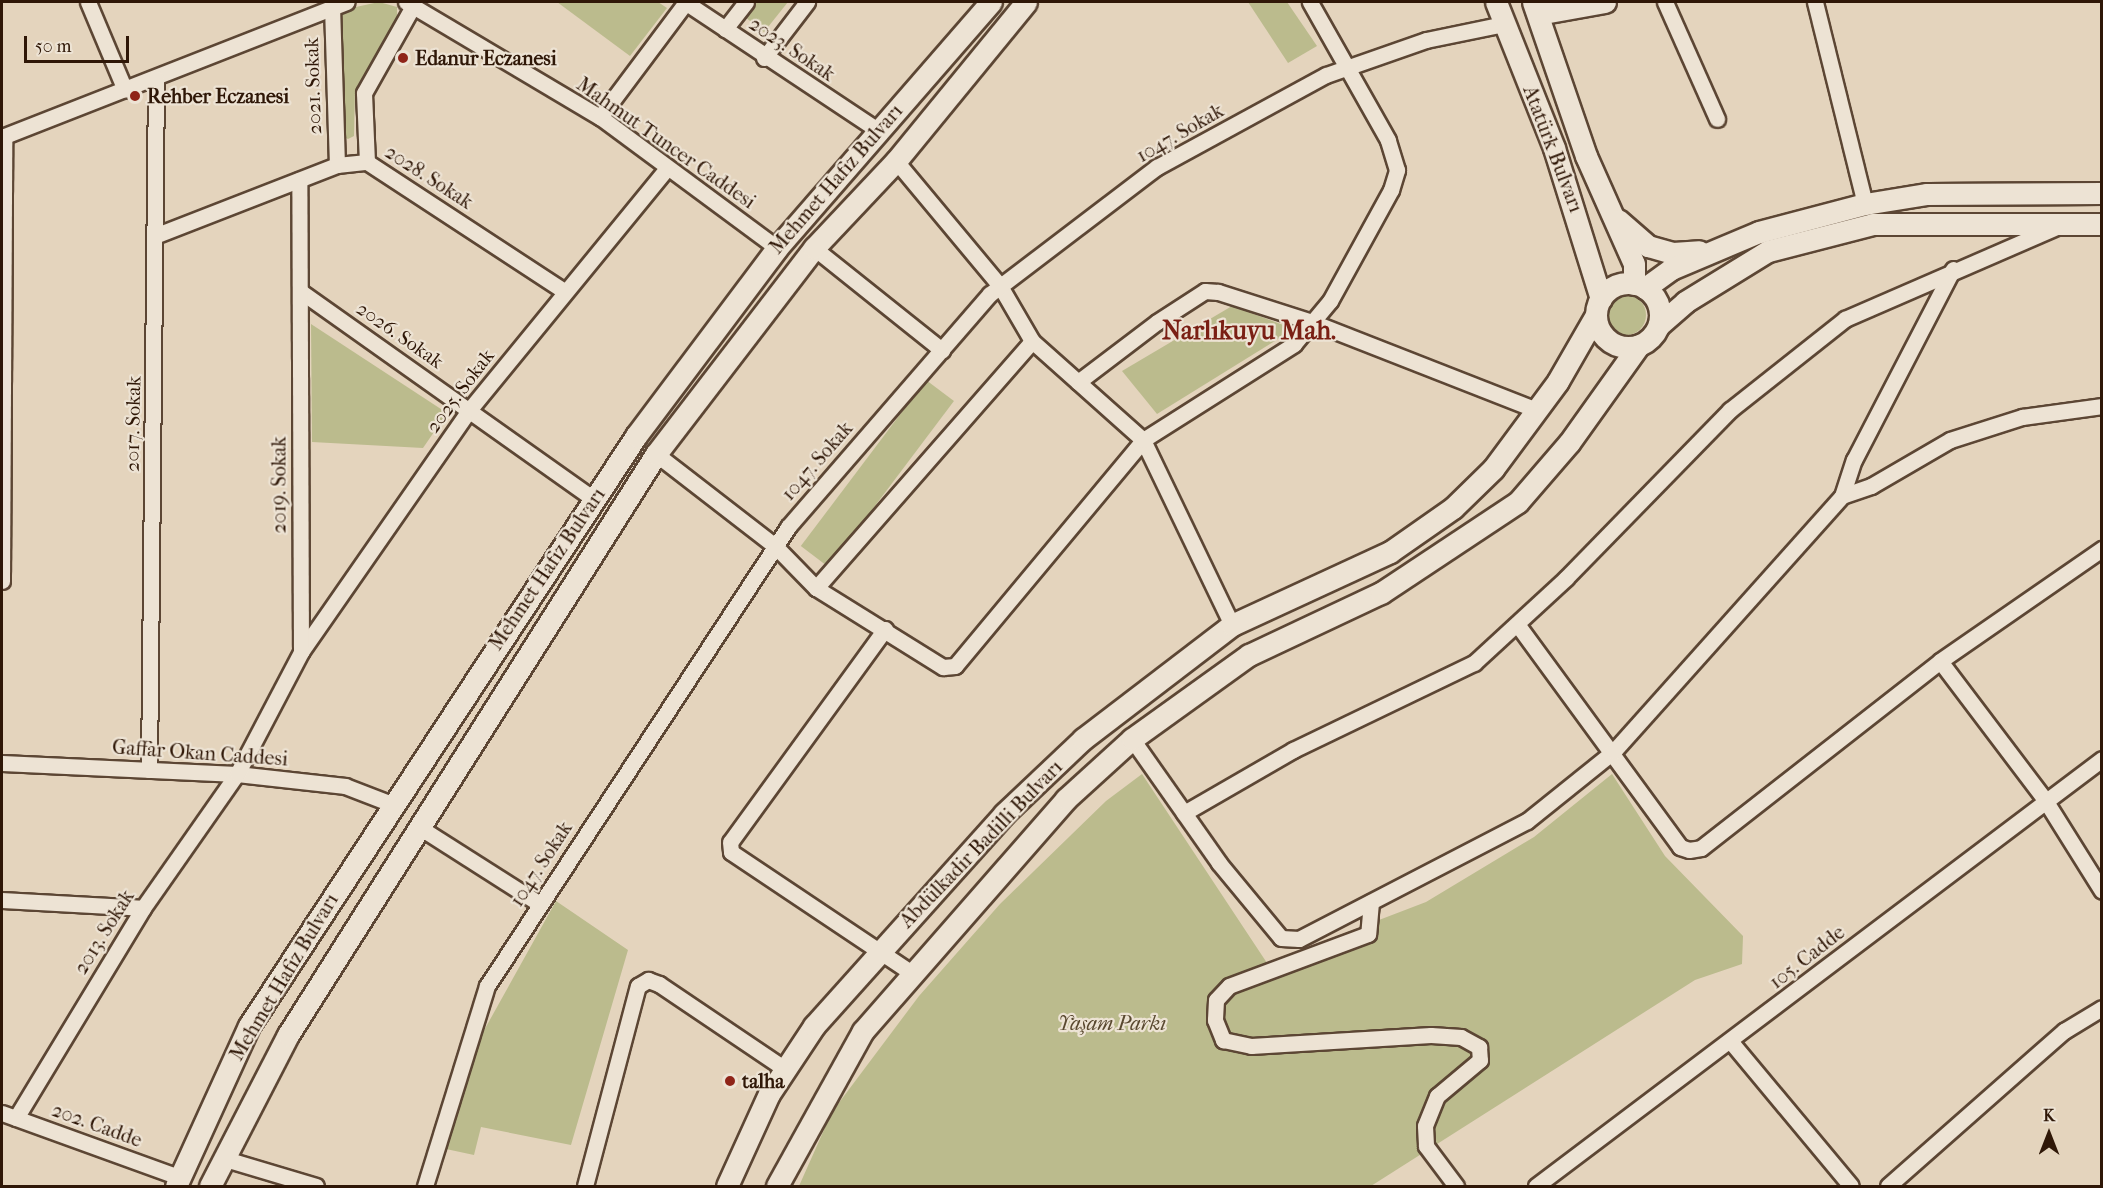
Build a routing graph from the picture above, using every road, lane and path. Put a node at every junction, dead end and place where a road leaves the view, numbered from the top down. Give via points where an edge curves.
1 (88, 2) edge
2 (685, 2) edge
3 (746, 2) edge
4 (807, 2) edge
5 (991, 2) edge
6 (1026, 2) edge
7 (1310, 2) edge
8 (1496, 2) edge
9 (1605, 2) edge
10 (1665, 2) edge
11 (1815, 2) edge
12 (339, 4) edge
13 (409, 4) edge
14 (1535, 8) edge
15 (1504, 24) junction
16 (725, 29) junction
17 (764, 58) junction
18 (1348, 69) junction
19 (156, 78) junction
20 (125, 90) junction
21 (600, 117) junction
22 (1717, 119) dead end
23 (878, 130) junction
24 (3, 137) edge
25 (896, 161) junction
26 (367, 162) junction
27 (337, 165) junction
28 (667, 168) junction
29 (299, 180) junction
30 (2102, 193) edge
31 (1865, 204) junction
32 (1612, 215) junction
33 (2071, 222) junction
34 (2102, 224) edge
35 (157, 235) junction
36 (777, 248) junction
37 (813, 248) junction
38 (1721, 249) junction
39 (1953, 269) junction
40 (1000, 286) junction
41 (1640, 286) junction
42 (300, 291) junction
43 (564, 291) junction
44 (1598, 307) junction
45 (1312, 322) junction
46 (1659, 325) junction
47 (1032, 341) junction
48 (1639, 345) junction
49 (942, 350) junction
50 (1078, 382) junction
51 (2102, 406) edge
52 (470, 409) junction
53 (1537, 410) junction
54 (1143, 440) junction
55 (656, 454) junction
56 (1842, 496) junction
57 (594, 499) junction
58 (775, 546) junction
59 (2102, 549) edge
60 (2, 550) edge
61 (2, 580) edge
62 (816, 588) junction
63 (1516, 624) junction
64 (1232, 625) junction
65 (885, 629) junction
66 (301, 652) junction
67 (1940, 661) junction
68 (1132, 739) junction
69 (1614, 751) junction
70 (2102, 759) edge
71 (2, 763) edge
72 (149, 770) junction
73 (237, 774) junction
74 (2045, 800) junction
75 (392, 804) junction
76 (1184, 813) junction
77 (419, 827) junction
78 (2102, 891) edge
79 (2, 900) edge
80 (1371, 902) junction
81 (540, 904) junction
82 (142, 908) junction
83 (880, 948) junction
84 (912, 973) junction
85 (2102, 1008) edge
86 (1731, 1042) junction
87 (785, 1069) junction
88 (2, 1113) edge
89 (16, 1118) junction
90 (222, 1158) junction
91 (178, 1182) edge
92 (210, 1186) edge
93 (316, 1186) edge
94 (424, 1186) edge
95 (585, 1186) edge
96 (727, 1186) edge
97 (777, 1186) edge
98 (1456, 1186) edge
99 (1536, 1186) edge
100 (1851, 1186) edge
101 (1888, 1186) edge

1 - 20 street
2 - 16 street, 2023. Sokak
2 - 21 street
3 - 16 street
4 - 17 street
5 - 23 main road, Mehmet Hafız Bulvarı
6 - 25 main road, Mehmet Hafız Bulvarı
7 - 18 street
8 - 15 main road, Atatürk Bulvarı
9 - 14 main road
10 - 22 street
11 - 31 street
12 - 19 street
12 - 27 street, 2021. Sokak
13 - 21 street, Mahmut Tuncer Caddesi
13 - 26 street via 364,93
14 - 32 main road, Atatürk Bulvarı via 1586,156
15 - 18 street, 1047. Sokak via 1426,40
15 - 44 main road, Atatürk Bulvarı via 1554,148
16 - 17 street, 2023. Sokak
17 - 23 street, 2023. Sokak
18 - 40 street, 1047. Sokak via 1326,75 1156,167
18 - 45 street via 1388,140 1396,170 1392,190
19 - 20 street
19 - 35 street, 2017. Sokak
20 - 24 street
21 - 28 street, Mahmut Tuncer Caddesi
23 - 36 main road, Mehmet Hafız Bulvarı
24 - 60 street
25 - 37 main road, Mehmet Hafız Bulvarı
25 - 40 street
26 - 27 street, 2028. Sokak
26 - 43 street, 2028. Sokak
27 - 29 street, 2028. Sokak
28 - 36 street, Mahmut Tuncer Caddesi
28 - 43 street, 2025. Sokak
29 - 35 street, 2028. Sokak
29 - 42 street, 2019. Sokak
30 - 31 main road via 1928,194
31 - 38 main road via 1759,232
32 - 38 main road via 1648,246 1673,253
32 - 41 main road, Atatürk Bulvarı
33 - 34 main road
33 - 39 street
33 - 46 main road via 1873,224 1768,251 1685,302
35 - 72 street, 2017. Sokak
36 - 57 main road, Mehmet Hafız Bulvarı
37 - 49 street
37 - 55 main road, Mehmet Hafız Bulvarı
38 - 41 main road
39 - 56 street via 1854,460
39 - 63 street via 1845,319 1730,410
40 - 47 street
40 - 49 street, 1047. Sokak
41 - 44 main road via 1619,285
41 - 46 main road via 1659,308
42 - 52 street, 2026. Sokak
42 - 66 street, 2019. Sokak
43 - 52 street, 2025. Sokak
44 - 48 main road via 1610,341
44 - 53 main road, Abdülkadir Badilli Bulvarı
45 - 50 street via 1205,291
45 - 53 street
45 - 54 street via 1294,344
46 - 48 main road
47 - 50 street
47 - 62 street
48 - 68 main road, Abdülkadir Badilli Bulvarı via 1569,443 1518,502 1380,594 1249,655
49 - 58 street, 1047. Sokak
50 - 54 street
51 - 56 street via 2022,417 1950,440 1871,486
52 - 57 street, 2026. Sokak
52 - 66 street, 2025. Sokak
53 - 64 main road, Abdülkadir Badilli Bulvarı via 1493,469 1408,540
54 - 64 street
54 - 65 street via 955,666 943,668
55 - 58 street
55 - 77 main road, Mehmet Hafız Bulvarı
56 - 69 street
57 - 75 main road, Mehmet Hafız Bulvarı
58 - 62 street
58 - 81 street, 1047. Sokak
59 - 67 street
60 - 61 street
62 - 65 street
63 - 69 street
63 - 76 street via 1474,663 1303,745
64 - 83 main road, Abdülkadir Badilli Bulvarı via 1083,739 1004,813
65 - 83 street via 730,842 732,852
66 - 73 street, 2019. Sokak
67 - 69 street via 1701,848 1680,847
67 - 74 street
68 - 76 street
68 - 84 main road, Abdülkadir Badilli Bulvarı via 1066,799
69 - 80 street via 1527,821
70 - 74 street, 105. Cadde
71 - 72 street, Gaffar Okan Caddesi
72 - 73 street, Gaffar Okan Caddesi
73 - 75 street, Gaffar Okan Caddesi via 345,786
73 - 82 street, 2013. Sokak
74 - 78 street
74 - 86 street, 105. Cadde
75 - 91 main road, Mehmet Hafız Bulvarı via 249,1026
76 - 80 street via 1281,938 1299,939
77 - 81 street
77 - 90 main road, Mehmet Hafız Bulvarı via 288,1035
79 - 82 street
80 - 98 street via 1368,934 1229,986 1216,1000 1215,1020 1223,1040 1251,1046 1431,1035 1461,1036 1479,1047 1480,1060 1437,1096 1425,1126 1426,1146
81 - 94 street, 1047. Sokak via 487,986
82 - 89 street, 2013. Sokak
83 - 84 street
83 - 87 main road, Abdülkadir Badilli Bulvarı via 814,1026
84 - 97 main road, Abdülkadir Badilli Bulvarı via 863,1031
85 - 101 street via 2064,1031
86 - 99 street, 105. Cadde
86 - 100 street
87 - 95 street via 648,980 638,986
87 - 96 main road, Abdülkadir Badilli Bulvarı via 739,1152
88 - 89 street, 202. Cadde
89 - 91 street, 202. Cadde
90 - 92 main road, Mehmet Hafız Bulvarı
90 - 93 street

